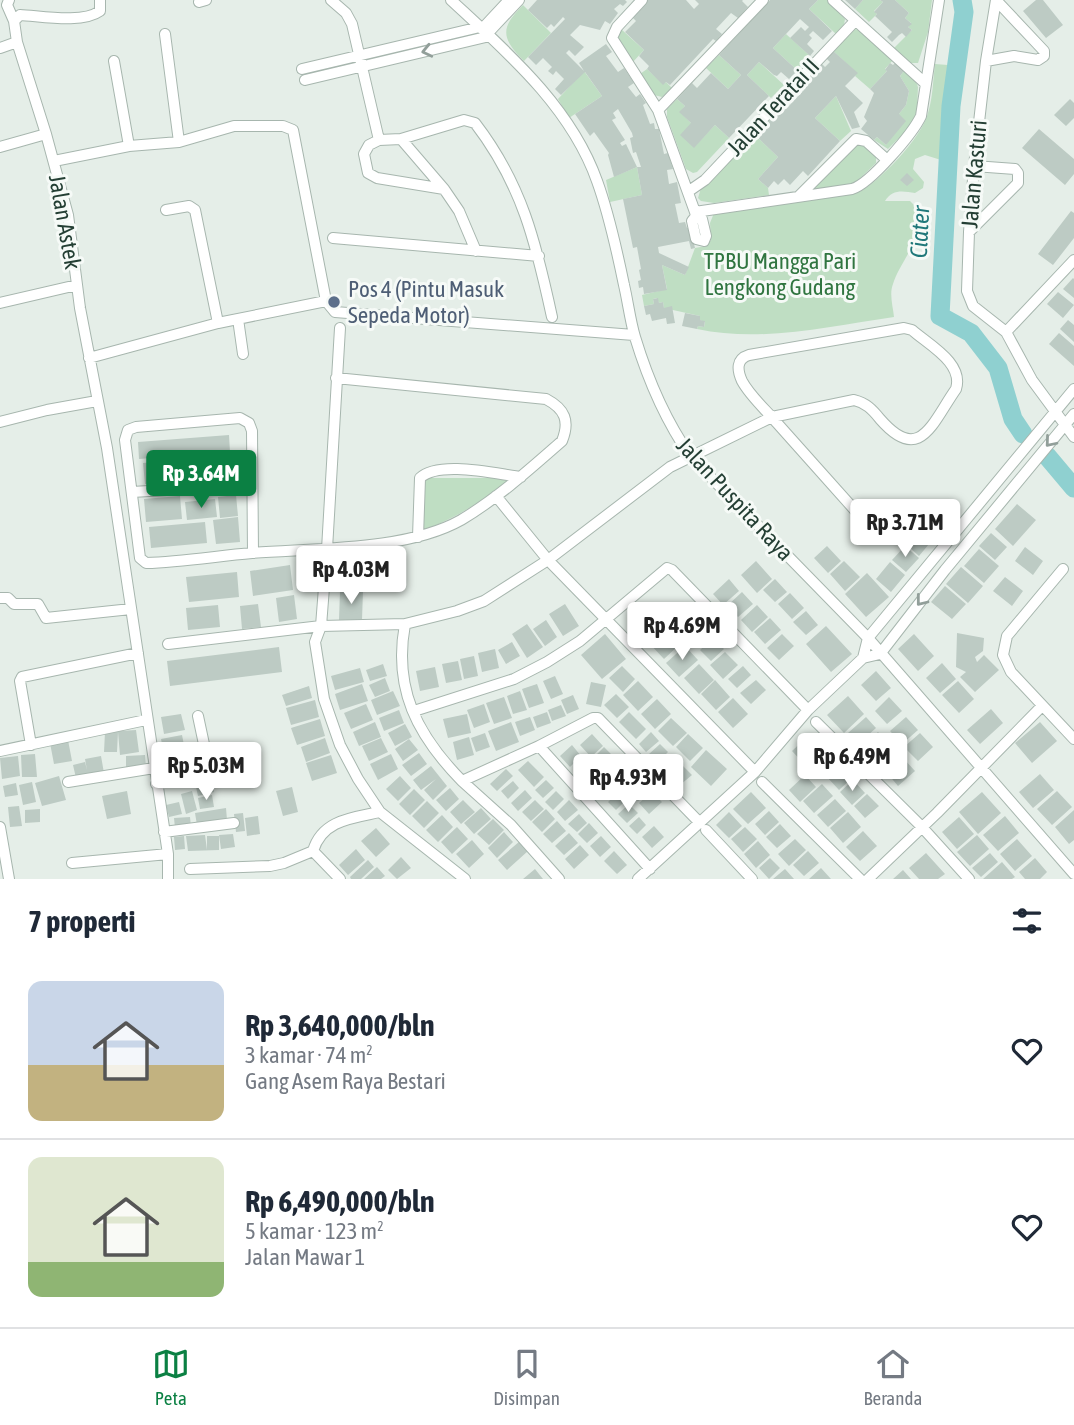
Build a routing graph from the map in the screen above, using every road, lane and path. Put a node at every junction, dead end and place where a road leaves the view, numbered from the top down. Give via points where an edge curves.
1 (9, 0) edge
2 (100, 0) edge
3 (331, 0) edge
4 (451, 0) edge
5 (509, 0) edge
6 (519, 0) edge
7 (642, 0) edge
8 (763, 0) edge
9 (833, 0) edge
10 (939, 0) edge
11 (996, 0) edge
12 (14, 21) junction
13 (855, 21) junction
14 (485, 32) junction
15 (164, 34) dead end
16 (17, 42) junction
17 (0, 48) edge
18 (114, 61) dead end
19 (362, 61) junction
20 (986, 61) junction
21 (302, 69) dead end
22 (305, 80) dead end
23 (926, 84) junction
24 (658, 110) junction
25 (46, 134) junction
26 (401, 139) junction
27 (379, 140) junction
28 (179, 142) junction
29 (129, 146) junction
30 (0, 147) edge
31 (886, 159) junction
32 (54, 161) junction
33 (974, 166) junction
34 (444, 189) junction
35 (689, 191) junction
36 (799, 196) junction
37 (166, 210) dead end
38 (969, 232) junction
39 (333, 238) dead end
40 (476, 251) junction
41 (539, 256) junction
42 (1074, 260) edge
43 (76, 285) junction
44 (326, 301) junction
45 (0, 303) edge
46 (552, 317) dead end
47 (238, 319) junction
48 (218, 323) junction
49 (340, 328) dead end
50 (1006, 332) junction
51 (634, 335) junction
52 (243, 354) dead end
53 (89, 358) junction
54 (336, 378) junction
55 (1074, 390) edge
56 (97, 401) junction
57 (1054, 411) junction
58 (1074, 414) edge
59 (772, 417) junction
60 (0, 422) edge
61 (1065, 424) junction
62 (1074, 437) edge
63 (691, 457) junction
64 (522, 477) junction
65 (252, 485) junction
66 (132, 492) junction
67 (496, 496) junction
68 (860, 516) dead end
69 (418, 537) junction
70 (327, 549) junction
71 (253, 553) junction
72 (548, 560) junction
73 (1063, 569) dead end
74 (0, 598) edge
75 (131, 608) junction
76 (606, 619) junction
77 (405, 624) junction
78 (321, 626) junction
79 (868, 638) junction
80 (168, 644) dead end
81 (138, 653) junction
82 (880, 654) junction
83 (863, 658) junction
84 (1041, 707) junction
85 (808, 710) junction
86 (414, 711) junction
87 (198, 716) dead end
88 (146, 720) junction
89 (816, 722) dead end
90 (1074, 739) edge
91 (31, 745) junction
92 (539, 746) junction
93 (0, 751) edge
94 (154, 768) junction
95 (982, 768) junction
96 (755, 772) junction
97 (462, 781) junction
98 (68, 782) dead end
99 (762, 782) dead end
100 (156, 784) junction
101 (380, 812) junction
102 (234, 823) dead end
103 (703, 826) junction
104 (921, 826) junction
105 (0, 827) edge
106 (164, 832) junction
107 (313, 851) junction
108 (168, 854) junction
109 (72, 863) dead end
110 (190, 869) dead end
111 (650, 869) junction
112 (1074, 874) edge
113 (9, 879) edge
114 (168, 879) edge
115 (340, 879) edge
116 (465, 879) edge
117 (559, 879) edge
118 (638, 879) edge
119 (752, 879) edge
120 (860, 879) edge
121 (868, 879) edge
122 (969, 879) edge

1 - 12 street, Jalan Astek
2 - 12 street via 100,11 93,16 20,15
3 - 19 street via 352,24
4 - 14 street, Jalan Puspita Raya
5 - 14 street
6 - 14 street
7 - 24 street via 612,38
8 - 24 street
9 - 13 street
10 - 23 street
11 - 20 street, Jalan Kasturi
11 - 20 street via 1044,56
12 - 16 street, Jalan Astek
13 - 23 street
13 - 35 street, Jalan Teratai II via 705,180
14 - 19 street
14 - 51 street, Jalan Puspita Raya via 542,88 575,136 597,180
15 - 28 street
16 - 17 street
16 - 25 street, Jalan Astek
18 - 29 street
19 - 21 street
19 - 22 street
19 - 27 street
20 - 33 street, Jalan Kasturi
23 - 31 street via 917,124
24 - 35 street
25 - 30 street
25 - 32 street, Jalan Astek
26 - 27 street
26 - 34 street
26 - 41 street via 464,120 475,123 506,167
27 - 34 street via 364,154 368,173
28 - 29 street
28 - 44 street via 234,126 293,130
29 - 32 street
31 - 36 street via 857,188
31 - 36 street via 856,139
32 - 43 street, Jalan Astek via 68,215
33 - 38 street, Jalan Kasturi
33 - 38 street via 1015,169 1019,178
34 - 40 street
35 - 36 street via 696,214
37 - 48 street via 194,208
38 - 50 street, Jalan Kasturi via 969,298
39 - 40 street
40 - 41 street
41 - 46 street
42 - 50 street
43 - 45 street
43 - 53 street, Jalan Astek
44 - 47 street
44 - 51 street via 342,313
47 - 48 street
47 - 52 street
48 - 53 street
49 - 54 street
50 - 57 street, Jalan Kasturi
51 - 63 street, Jalan Puspita Raya via 660,405
53 - 56 street, Jalan Astek
54 - 64 street via 552,402 565,418 566,431 562,441
54 - 70 street
55 - 57 street
56 - 60 street
56 - 75 street, Jalan Astek
57 - 61 street, Jalan Kasturi
57 - 79 street
58 - 61 street
59 - 59 street via 854,400 871,408 892,432 911,441 922,436 956,389 957,373 912,330 904,328 742,357 741,379
59 - 63 street
59 - 68 street
61 - 62 street, Jalan Kasturi
61 -> 82 street
63 - 72 street via 670,467
63 - 79 street, Jalan Puspita Raya
64 - 67 street
64 - 69 street via 444,469 425,474 420,478
65 - 66 street
65 - 66 street via 253,431 249,422 240,418 128,430 125,440
65 - 71 street
66 - 71 street via 143,562
67 - 69 street via 460,520
67 - 72 street
69 - 70 street
70 - 71 street
70 - 78 street
72 - 76 street
72 - 77 street via 484,601
73 - 84 street via 1007,636 1003,655 1011,672
74 - 75 street via 14,604 38,604 46,618
75 - 81 street, Jalan Astek
76 - 85 street via 663,569 670,568
76 - 86 street via 569,648 514,679
76 - 96 street
77 - 78 street
77 - 86 street via 402,672
78 - 80 street
78 - 101 street via 315,642 331,722 348,762
79 - 82 street, Jalan Puspita Raya
79 - 83 street
81 - 88 street, Jalan Astek
81 - 91 street via 22,677
82 - 83 street
82 - 95 street, Jalan Puspita Raya
83 - 85 street
84 - 90 street
84 - 95 street
85 - 96 street
86 - 97 street via 429,744
87 - 100 street via 206,771
88 - 91 street
88 - 94 street, Jalan Astek
89 - 104 street
91 - 93 street
92 - 97 street
92 - 103 street via 597,718
92 - 111 street
94 - 98 street
94 - 100 street, Jalan Astek
95 - 104 street
95 - 112 street, Jalan Puspita Raya
96 - 103 street
97 - 117 street via 511,825
99 - 120 street
100 - 106 street, Jalan Astek
101 - 107 street via 328,827 317,837
101 - 116 street
102 - 106 street
103 - 111 street
103 - 119 street
104 - 121 street
104 - 122 street
105 - 113 street
106 - 108 street, Jalan Astek
107 - 110 street via 270,866
107 - 115 street
108 - 109 street
108 - 114 street, Jalan Astek
111 - 118 street

